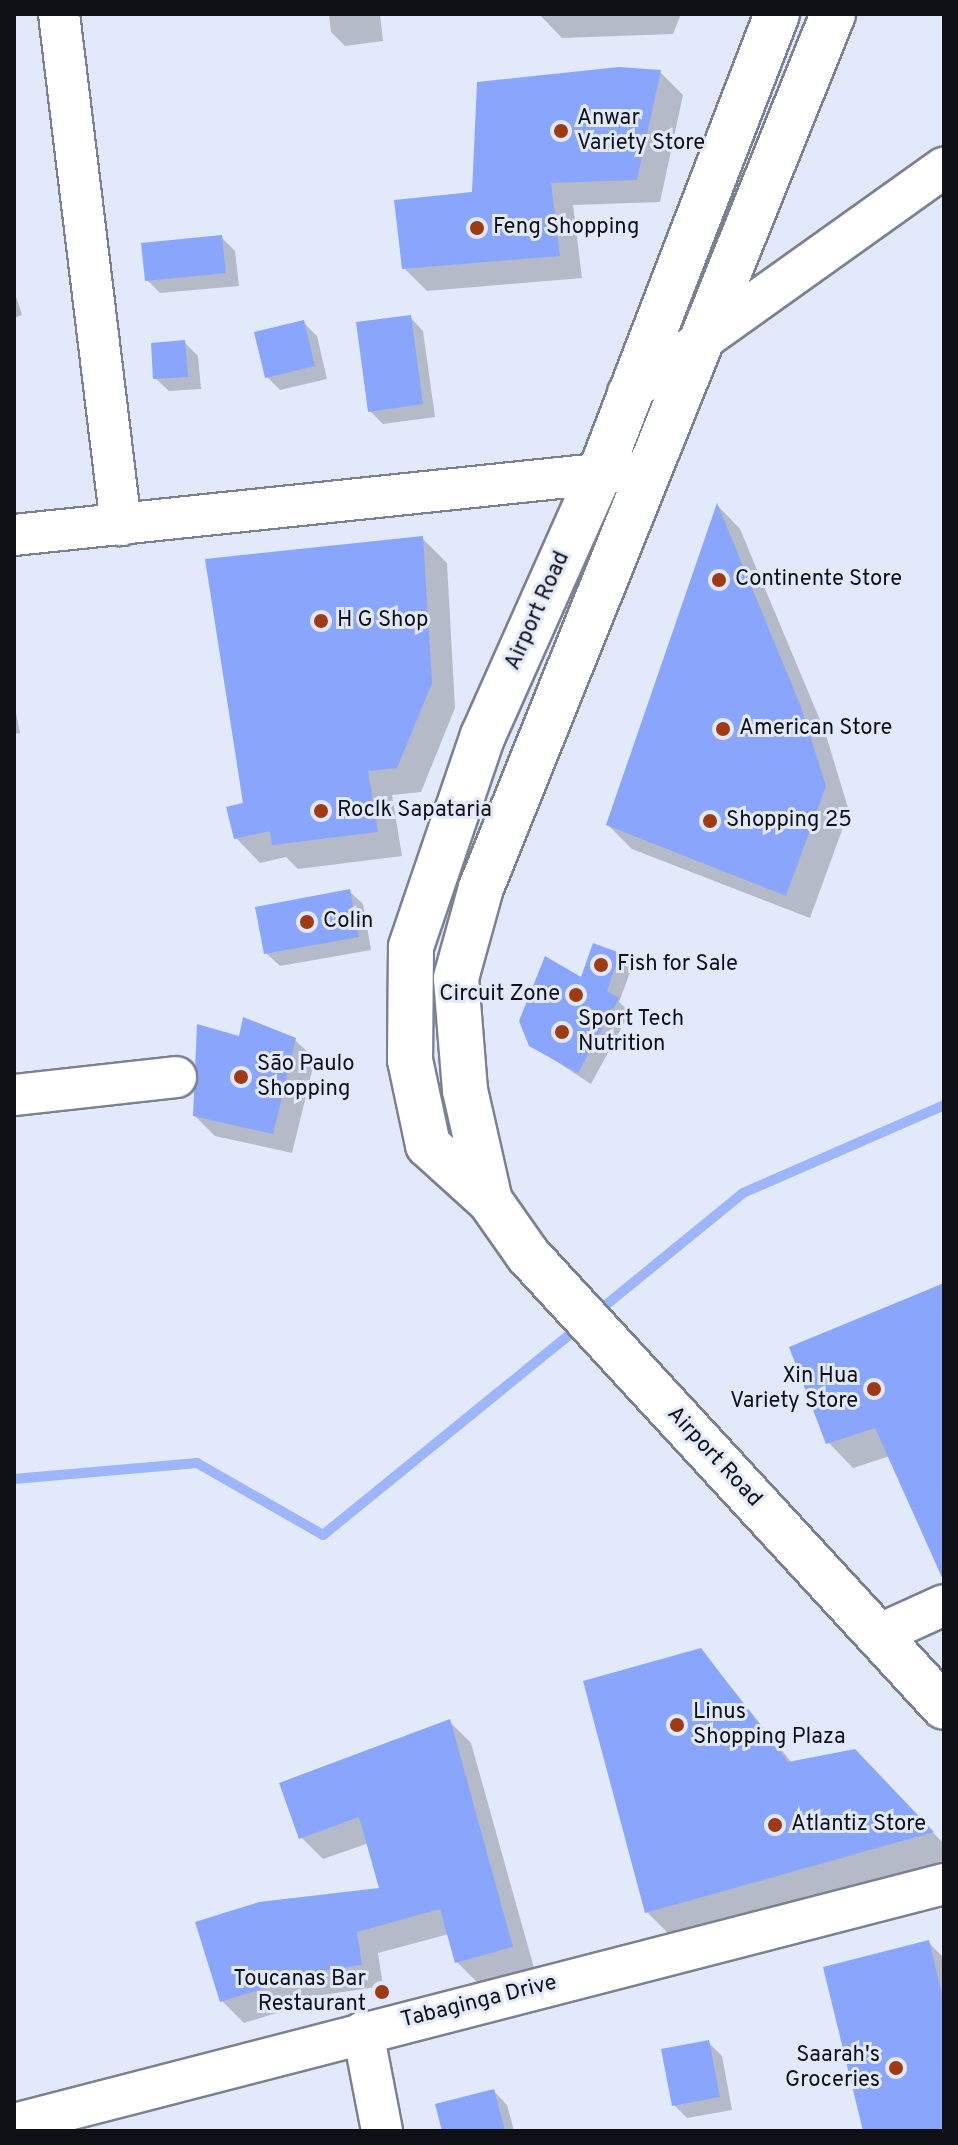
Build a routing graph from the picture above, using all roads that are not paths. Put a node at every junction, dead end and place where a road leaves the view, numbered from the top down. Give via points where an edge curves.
1 (59, 14) edge
2 (777, 14) edge
3 (833, 14) edge
4 (944, 168) edge
5 (701, 340) junction
6 (628, 393) junction
7 (650, 466) junction
8 (599, 475) junction
9 (121, 525) junction
10 (14, 535) edge
11 (176, 1077) dead end
12 (14, 1095) edge
13 (490, 1201) junction
14 (944, 1605) edge
15 (878, 1635) junction
16 (944, 1707) edge
17 (944, 1884) edge
18 (363, 2032) junction
19 (14, 2124) edge
20 (382, 2131) edge

1 - 9 street
2 - 6 street, Airport Road
3 - 5 street, Airport Road
4 - 5 street
5 - 6 street
5 - 7 street, Airport Road
6 - 8 street, Airport Road
7 - 8 street
7 - 13 street, Airport Road via 481,888 456,978 465,1090
8 - 9 street
8 - 13 street, Airport Road via 483,735 411,947 410,1060 428,1145
9 - 10 street
11 - 12 street
13 - 15 street, Airport Road via 528,1255
14 - 15 street
15 - 16 street, Airport Road
17 - 18 street, Tabaginga Drive
18 - 19 street, Tabaginga Drive
18 - 20 street

